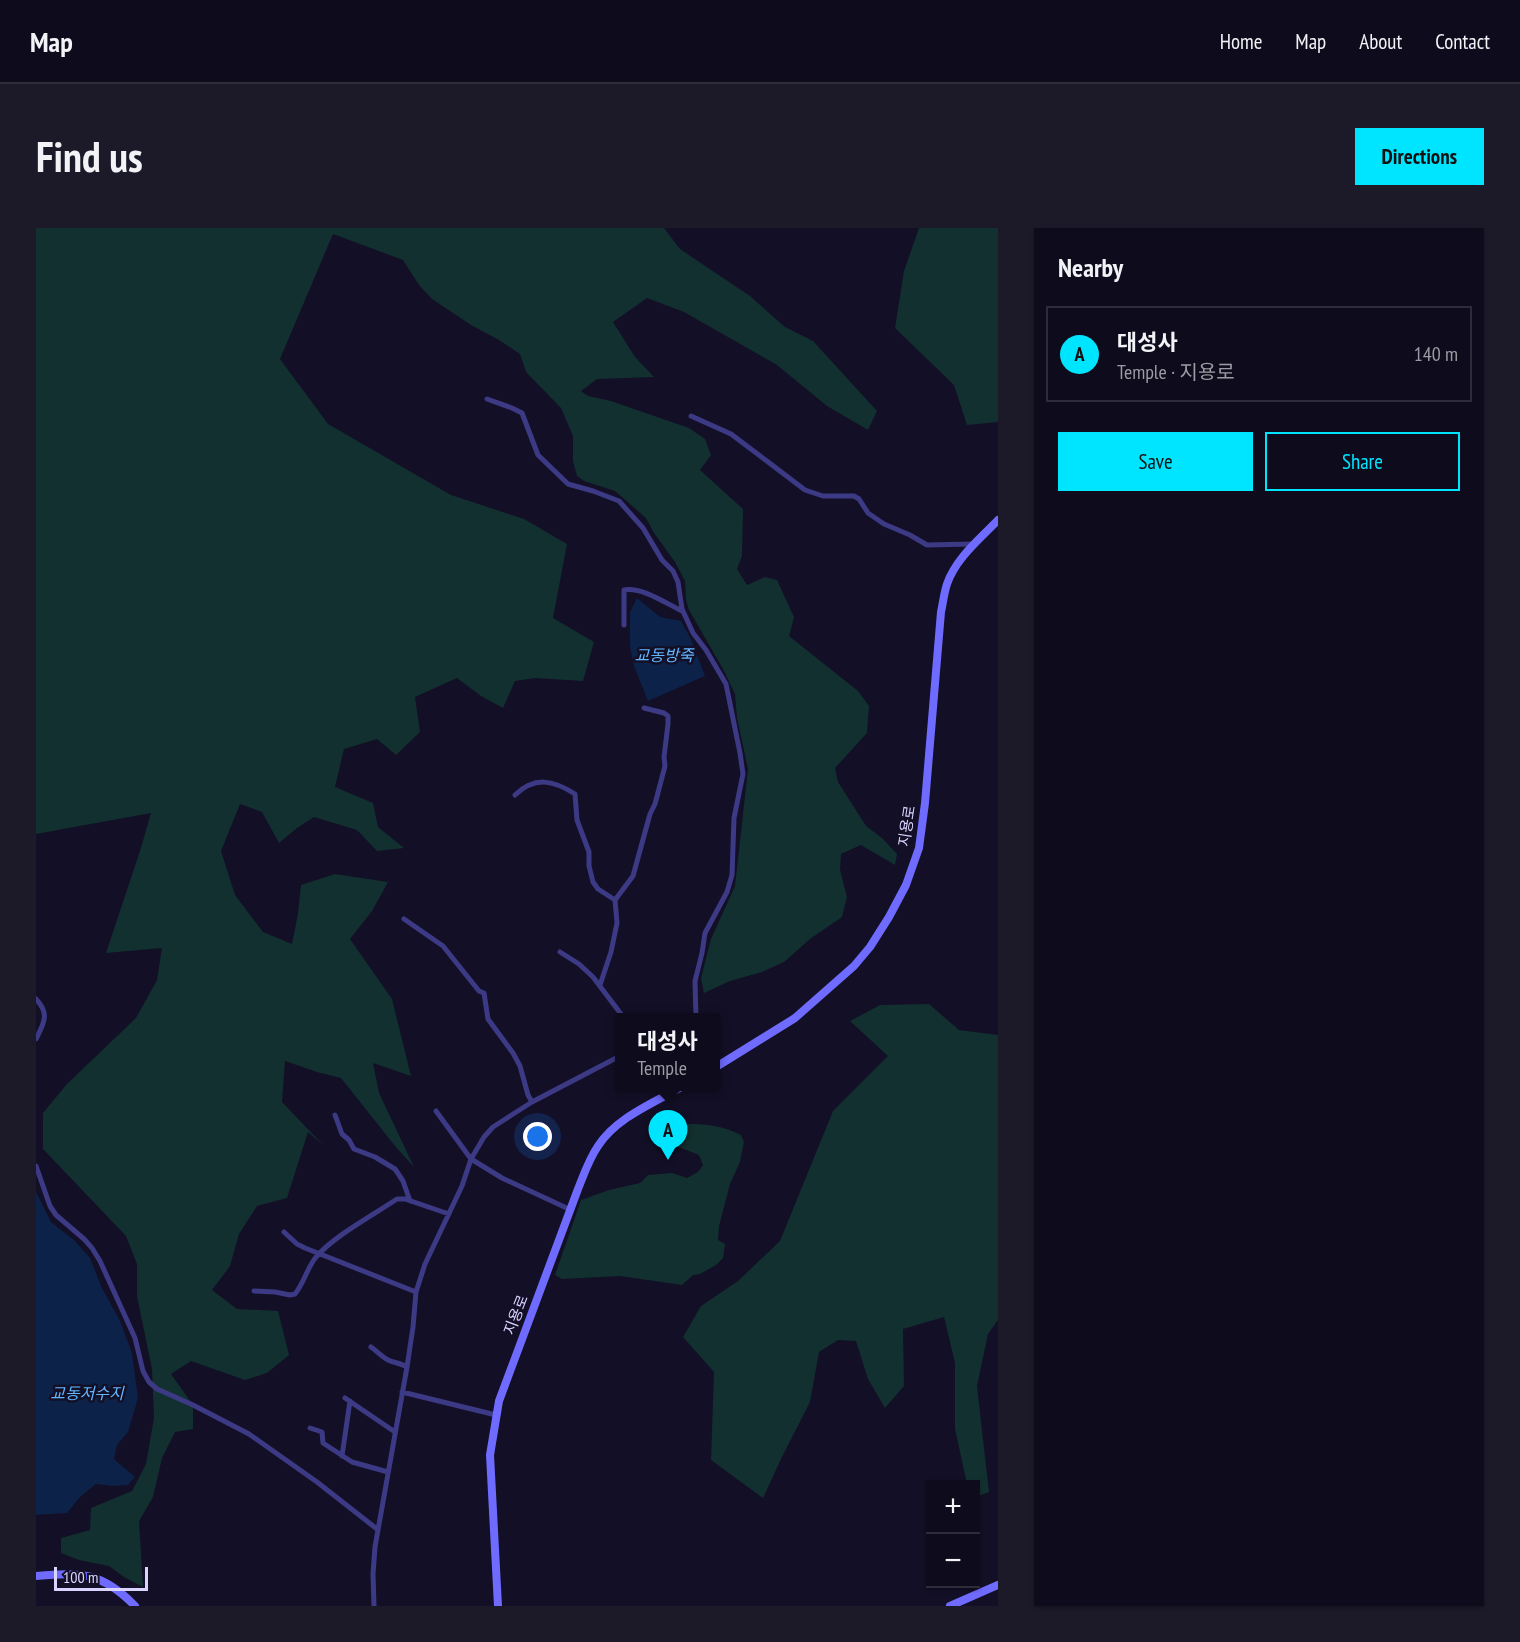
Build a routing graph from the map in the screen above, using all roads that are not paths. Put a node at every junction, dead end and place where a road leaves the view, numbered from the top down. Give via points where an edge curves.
1 (487, 399) dead end
2 (691, 416) dead end
3 (998, 520) edge
4 (975, 544) junction
5 (684, 612) junction
6 (624, 625) dead end
7 (644, 708) dead end
8 (515, 795) dead end
9 (615, 900) junction
10 (404, 919) dead end
11 (560, 952) dead end
12 (600, 985) junction
13 (36, 999) edge
14 (621, 1013) edge
15 (696, 1013) edge
16 (36, 1039) edge
17 (615, 1059) edge
18 (720, 1062) edge
19 (674, 1091) edge
20 (532, 1102) junction
21 (436, 1111) dead end
22 (335, 1115) dead end
23 (471, 1159) junction
24 (36, 1166) edge
25 (410, 1201) junction
26 (571, 1210) junction
27 (449, 1214) junction
28 (284, 1232) dead end
29 (320, 1253) junction
30 (254, 1291) dead end
31 (417, 1292) junction
32 (371, 1347) dead end
33 (407, 1367) junction
34 (402, 1392) junction
35 (496, 1415) junction
36 (310, 1428) dead end
37 (395, 1432) junction
38 (342, 1456) junction
39 (388, 1472) junction
40 (377, 1529) junction
41 (36, 1576) edge
42 (998, 1585) edge
43 (135, 1606) edge
44 (374, 1606) edge
45 (498, 1606) edge
46 (950, 1606) edge

1 - 5 street via 522,413 538,455 568,484 620,501 673,571
2 - 4 street via 731,434 805,490 823,496 854,496 884,524 927,545
3 - 4 street, 지용로
4 - 18 street, 지용로 via 955,568 941,612 925,803 919,848 906,885 870,947 854,966 795,1018
5 - 6 street via 632,588 624,590
5 - 15 street via 726,684 743,774 734,818 732,875 705,933 695,981
7 - 9 street via 668,716 665,766 637,868
8 - 9 street via 536,781 553,783 575,794 577,820 589,852 593,882
9 - 12 street via 617,923
10 - 20 street via 443,946 484,993 488,1019 520,1066
11 - 12 street
12 - 14 street
13 - 16 street via 45,1018
17 - 20 street
19 - 26 street, 지용로 via 611,1129 589,1162
20 - 23 street via 493,1127
21 - 23 street
22 - 25 street via 342,1134 354,1149 395,1169
23 - 26 street
23 - 27 street
24 - 40 street via 56,1215 84,1239 100,1261 135,1338 149,1382 249,1434
25 - 27 street
25 - 29 street via 397,1199
26 - 35 street, 지용로
27 - 31 street via 425,1264
28 - 29 street via 297,1244
29 - 30 street via 295,1294
29 - 31 street
31 - 33 street
32 - 33 street via 384,1358
33 - 34 street
34 - 35 street
34 - 37 street
35 - 45 street, 지용로 via 490,1468
36 - 38 street via 322,1432 323,1443
37 - 38 street via 347,1399
37 - 39 street
38 - 39 street
39 - 40 street
40 - 44 street
41 - 43 street via 88,1575 115,1588
42 - 46 street

